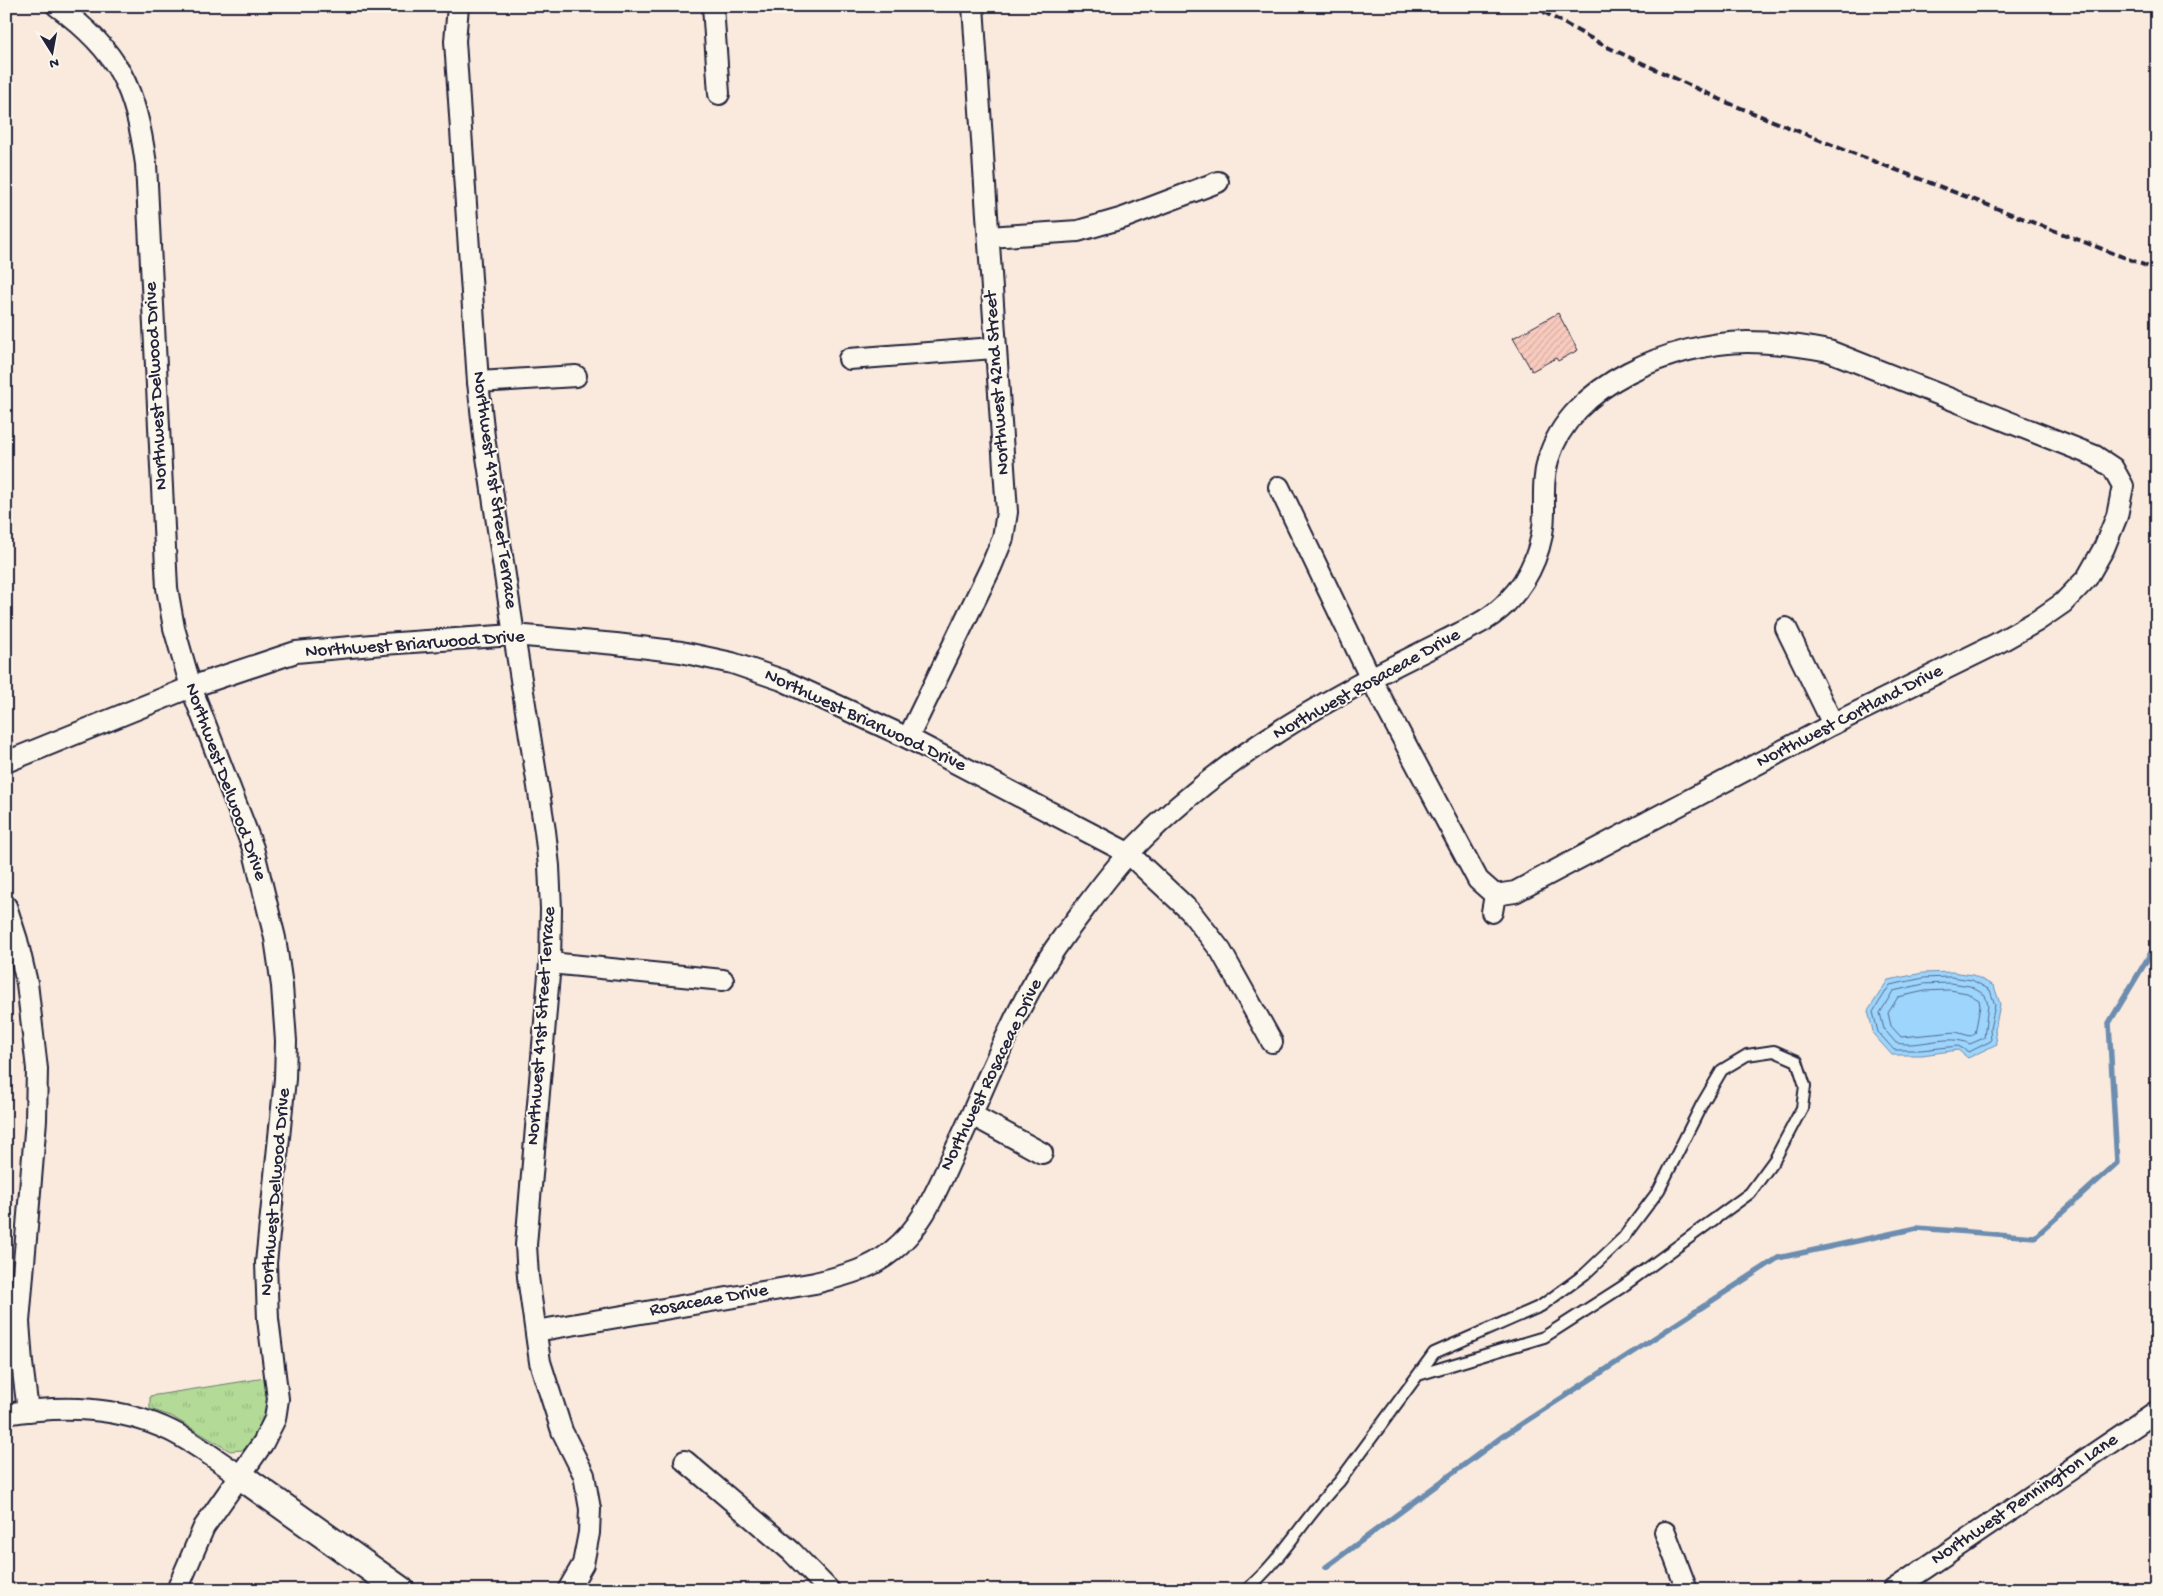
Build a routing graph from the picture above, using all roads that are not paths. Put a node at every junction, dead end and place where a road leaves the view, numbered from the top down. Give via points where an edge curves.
1 (57, 6) edge
2 (458, 6) edge
3 (713, 6) edge
4 (973, 6) edge
5 (719, 94) dead end
6 (1218, 182) dead end
7 (989, 237) junction
8 (994, 348) junction
9 (849, 360) dead end
10 (576, 376) dead end
11 (1896, 377) joint
12 (478, 382) junction
13 (1278, 487) dead end
14 (1786, 628) dead end
15 (514, 635) junction
16 (1371, 678) junction
17 (191, 687) junction
18 (1833, 724) junction
19 (908, 738) junction
20 (6, 762) edge
21 (1128, 854) junction
22 (6, 906) edge
23 (550, 963) junction
24 (723, 980) dead end
25 (1272, 1042) dead end
26 (972, 1115) junction
27 (1042, 1153) dead end
28 (878, 1261) joint
29 (536, 1331) junction
30 (1418, 1375) junction
31 (28, 1411) junction
32 (2157, 1411) edge
33 (6, 1414) edge
34 (685, 1461) dead end
35 (239, 1475) junction
36 (1665, 1532) dead end
37 (177, 1590) edge
38 (401, 1590) edge
39 (568, 1590) edge
40 (829, 1590) edge
41 (1246, 1590) edge
42 (1687, 1590) edge
43 (1893, 1590) edge

1 - 17 street, Northwest Delwood Drive via 82,24 106,49 123,74 135,104 142,135 167,588 174,628
2 - 12 street, Northwest 41st Street Terrace via 455,41
3 - 5 street
4 - 7 street, Northwest 42nd Street
6 - 7 street via 1123,218 1078,231
7 - 8 street, Northwest 42nd Street
8 - 9 street
8 - 19 street, Northwest 42nd Street via 1006,484 1007,512 1003,538
10 - 12 street
11 - 16 street, Northwest Rosaceae Drive via 1829,351 1789,344 1746,342 1706,346 1672,355 1623,376 1594,394 1570,416 1554,441 1542,489 1544,514 1538,552 1508,602 1469,629
11 - 18 street, Northwest Cortland Drive via 2096,456 2119,462 2122,486 2118,516 2087,578 2064,603 1996,644
12 - 15 street, Northwest 41st Street Terrace
13 - 16 street, Northwest Cortland Drive
14 - 18 street
15 - 17 street, Northwest Briarwood Drive via 296,652
15 - 19 street, Northwest Briarwood Drive via 681,652 732,663 782,680
15 - 23 street, Northwest 41st Street Terrace via 546,831 551,908
16 - 18 street, Northwest Cortland Drive via 1478,880 1494,904
16 - 21 street, Northwest Rosaceae Drive via 1278,732 1224,769 1166,817
17 - 20 street, Northwest Briarwood Drive
17 - 35 street, Northwest Delwood Drive via 253,848 275,938 286,1041 266,1263 266,1293 278,1399 275,1419 263,1443
19 - 21 street, Northwest Briarwood Drive
21 - 25 street, Northwest Briarwood Drive via 1190,911 1221,951
21 - 26 street, Northwest Rosaceae Drive via 1063,937 1033,986
22 - 31 street via 27,983 37,1069 36,1120 19,1322
23 - 24 street
23 - 29 street, Northwest 41st Street Terrace via 526,1246
26 - 27 street
26 - 28 street, Northwest Rosaceae Drive via 920,1223 890,1254
28 - 29 street, Rosaceae Drive via 815,1283
29 - 39 street, Northwest 41st Street Terrace via 549,1396 584,1475 590,1509 583,1564
30 - 30 lane via 1544,1337 1622,1287 1750,1193 1774,1159 1802,1108 1805,1086 1797,1061 1774,1051 1747,1055 1722,1070 1659,1190 1623,1238 1585,1274 1542,1306 1434,1353
30 - 41 lane via 1292,1543
31 - 33 street
31 - 35 street via 66,1408 108,1411 134,1417 172,1431
32 - 43 street, Northwest Pennington Lane
34 - 40 street via 791,1551
35 - 37 street, Northwest Delwood Drive via 204,1527
35 - 38 street
36 - 42 street

